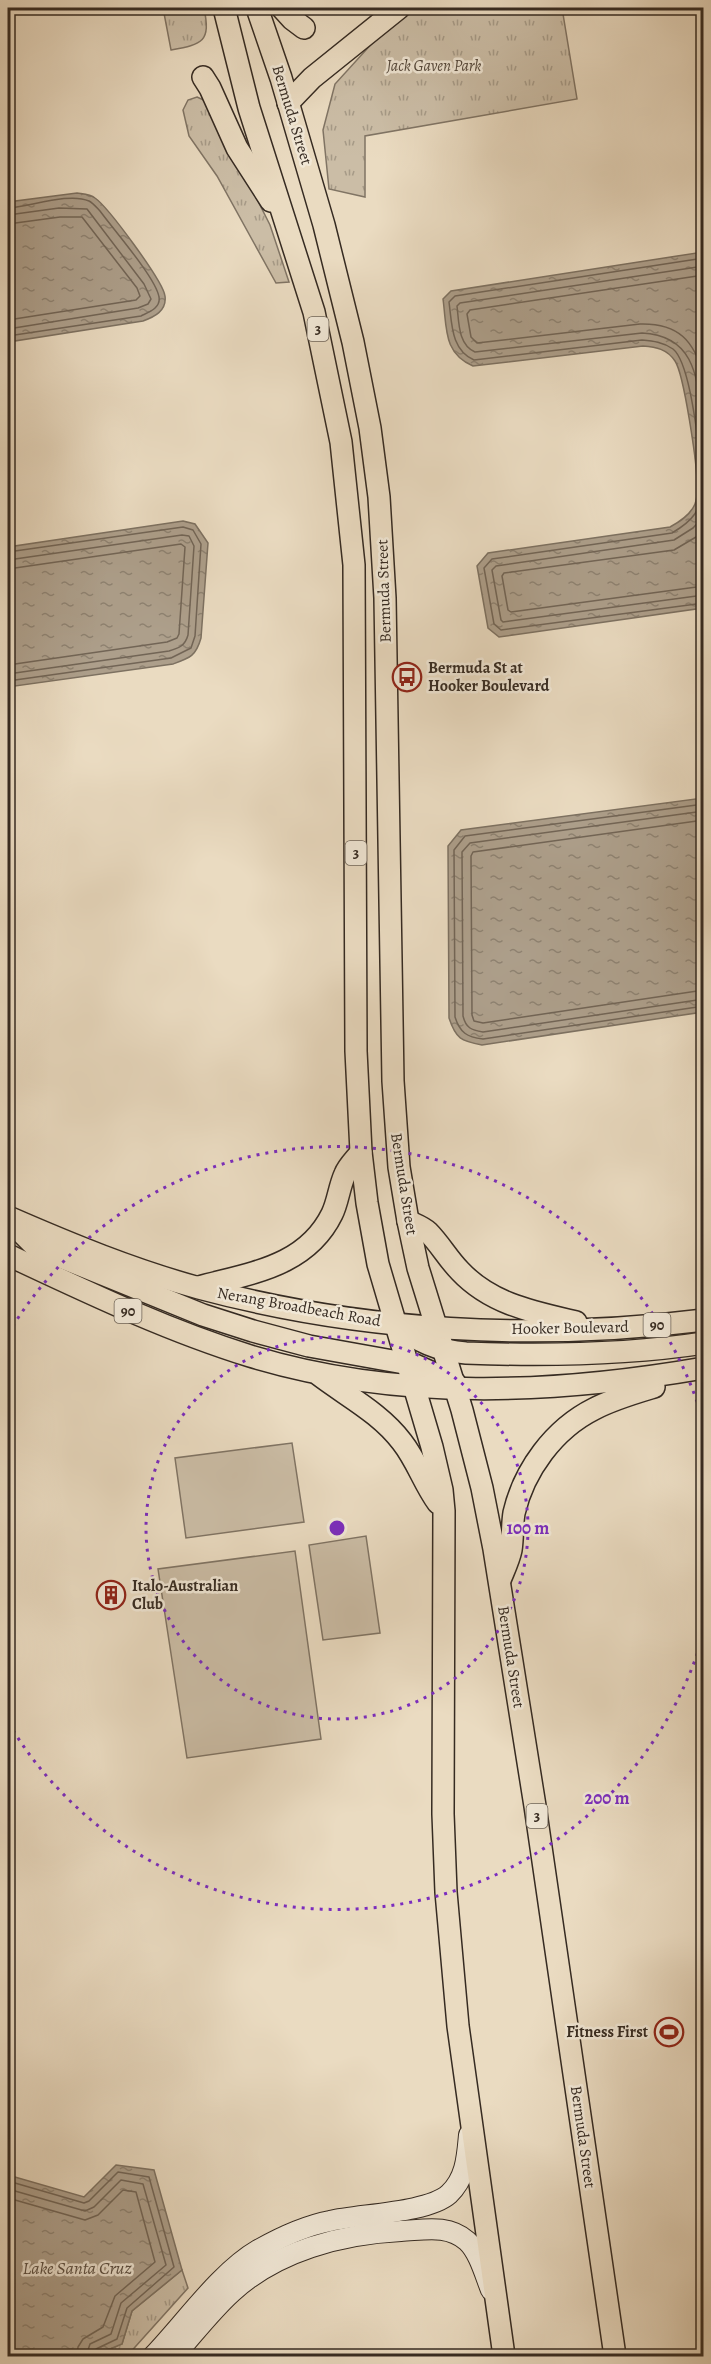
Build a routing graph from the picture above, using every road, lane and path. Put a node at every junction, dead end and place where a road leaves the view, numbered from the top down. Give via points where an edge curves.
1 (224, 8) edge
2 (257, 8) edge
3 (282, 8) edge
4 (399, 8) edge
5 (304, 28) dead end
6 (203, 77) dead end
7 (288, 103) junction
8 (284, 219) junction
9 (361, 1152) junction
10 (8, 1219) edge
11 (408, 1221) junction
12 (8, 1255) edge
13 (198, 1288) junction
14 (704, 1320) edge
15 (395, 1324) junction
16 (436, 1327) junction
17 (610, 1329) junction
18 (704, 1343) edge
19 (444, 1350) junction
20 (407, 1364) junction
21 (704, 1369) edge
22 (314, 1371) junction
23 (414, 1386) junction
24 (456, 1386) junction
25 (444, 1510) junction
26 (499, 1585) junction
27 (470, 2118) junction
28 (359, 2216) junction
29 (428, 2229) junction
30 (281, 2248) junction
31 (497, 2304) junction
32 (153, 2356) edge
33 (174, 2356) edge
34 (504, 2356) edge
35 (615, 2356) edge

1 - 8 main road, Bermuda Street / 3 via 249,108
2 - 7 main road, Bermuda Street / 3
3 - 5 main road
4 - 7 main road via 312,78
6 - 8 main road via 237,148
7 - 11 main road, Bermuda Street / 3 via 353,342 379,497 385,598 394,1118
8 - 9 main road, Bermuda Street / 3 via 325,359 351,520 356,654 356,1051
9 - 13 main road via 344,1175 332,1215 306,1248 269,1269
9 - 15 main road, Bermuda Street / 3 via 373,1238
10 - 13 main road, 90
10 - 20 main road via 36,1247 203,1315 309,1346
11 - 16 main road, Bermuda Street / 3
11 - 17 main road via 427,1230 461,1273 494,1298 515,1307
12 - 22 main road, 90 via 163,1326 252,1356
13 - 15 main road, Nerang Broadbeach Road / 90 via 320,1314
14 - 17 main road, Hooker Boulevard / 90
15 - 16 main road, Nerang Broadbeach Road / 90
15 - 19 main road via 418,1341
15 - 20 main road, Bermuda Street / 3
16 - 17 main road, Hooker Boulevard / 90
16 - 19 main road, Bermuda Street / 3
18 - 19 main road via 642,1351 554,1355
19 - 24 main road, Bermuda Street / 3
20 - 23 main road, Bermuda Street / 3
20 - 24 main road
21 - 24 main road, 90 via 560,1387
21 - 26 main road via 594,1408 556,1438 526,1480 514,1513 511,1550
22 - 23 main road, 90
22 - 25 main road via 390,1427 414,1458
23 - 24 main road, 90
23 - 25 main road, Bermuda Street / 3
24 - 26 main road, Bermuda Street / 3 via 482,1488
25 - 27 main road, Bermuda Street / 3 via 445,1882
26 - 35 main road, Bermuda Street / 3 via 536,1806
27 - 28 street via 465,2169 448,2195 426,2205
27 - 31 main road, Bermuda Street / 3
28 - 29 street via 387,2218 438,2212 439,2221
28 - 30 street via 312,2226
29 - 30 street via 359,2236 313,2247
29 - 31 street via 449,2231 468,2242
30 - 32 street via 238,2265
30 - 33 street via 234,2291
31 - 34 main road, Bermuda Street / 3

